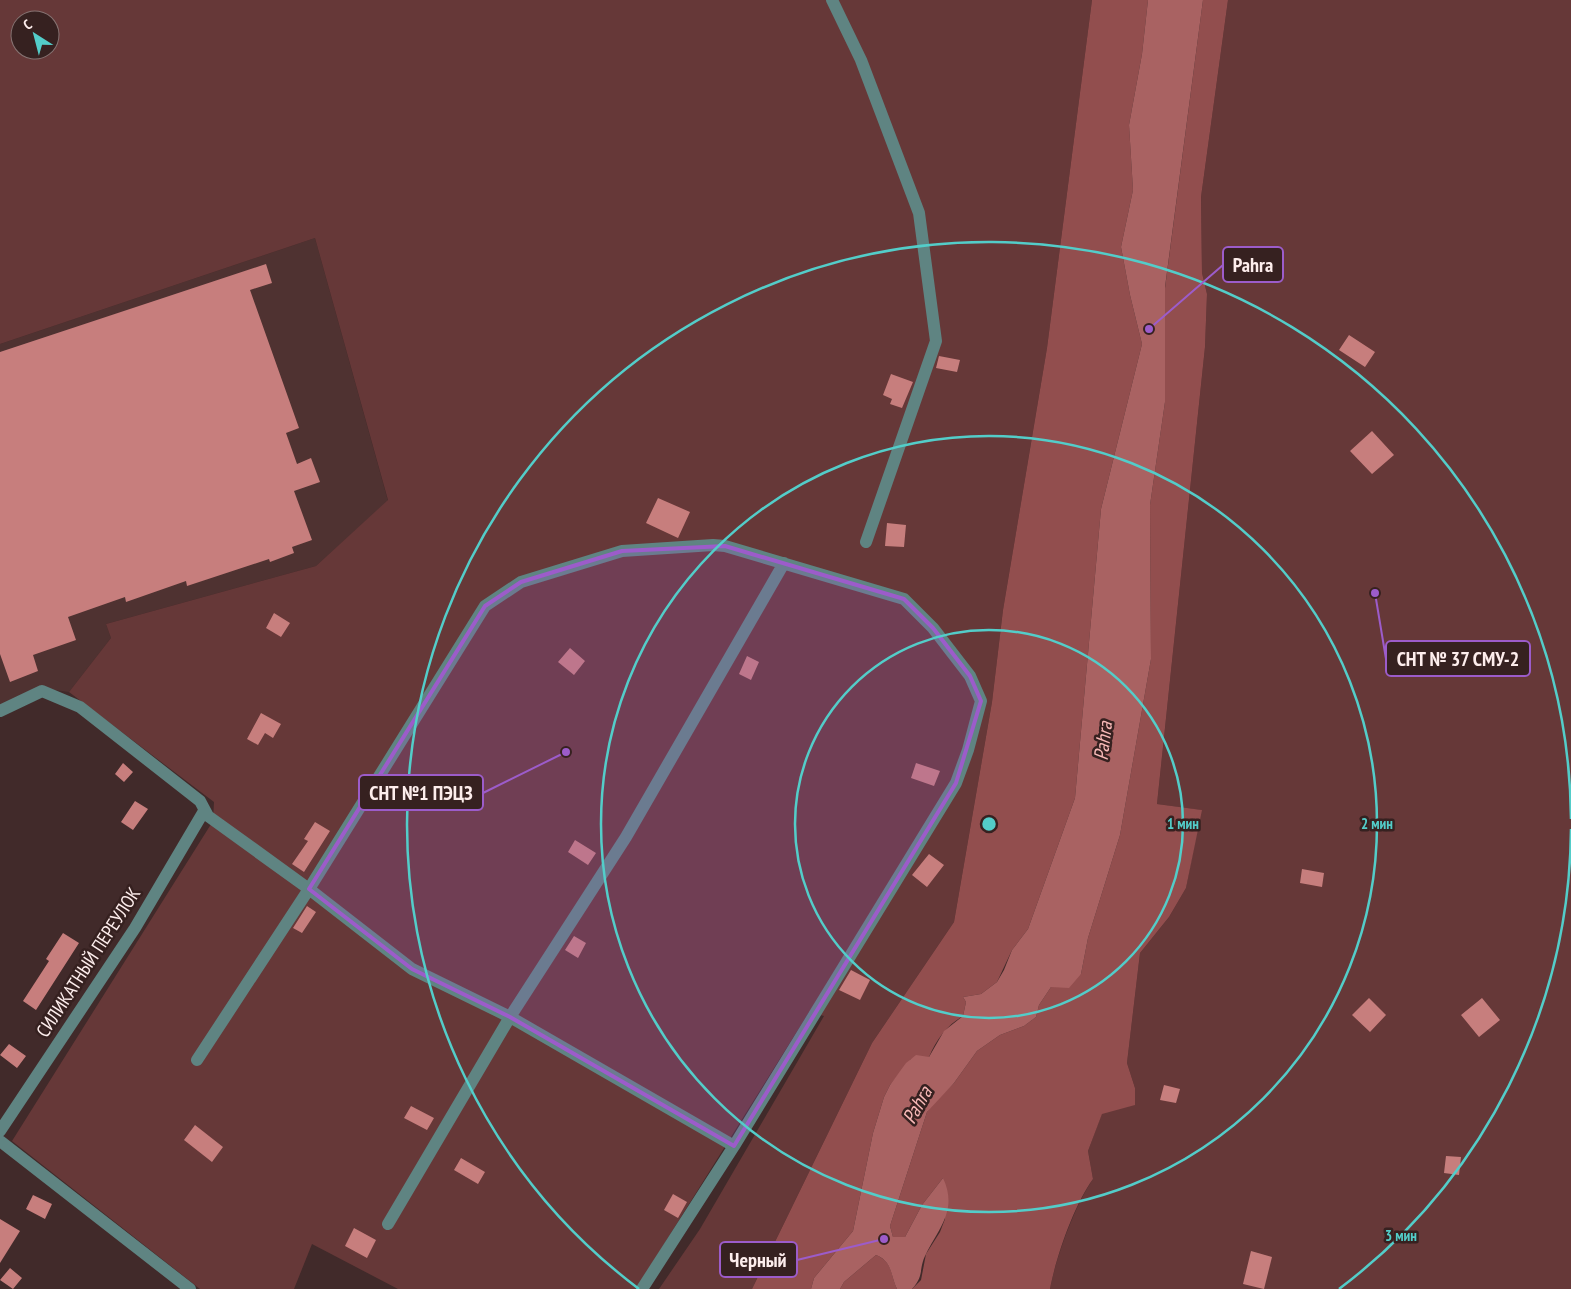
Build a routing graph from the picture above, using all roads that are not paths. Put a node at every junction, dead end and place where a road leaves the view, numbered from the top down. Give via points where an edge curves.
1 (832, 0) edge
2 (866, 542) dead end
3 (784, 563) junction
4 (0, 711) edge
5 (204, 811) junction
6 (309, 888) junction
7 (510, 1017) junction
8 (196, 1060) dead end
9 (0, 1131) edge
10 (0, 1141) edge
11 (734, 1146) junction
12 (388, 1224) dead end
13 (190, 1289) edge
14 (642, 1289) edge

1 - 2 street via 860,60 919,212 936,341
3 - 6 street via 725,546 622,551 521,582 485,606
3 - 7 street via 626,837
3 - 11 street via 904,599 952,651 970,676 981,701 956,783
4 - 5 street via 42,691 80,707 200,801
5 - 6 street
5 - 9 street, СИЛИКАТНЫЙ ПЕРЕУЛОК via 135,928
6 - 7 street via 412,969
6 - 8 street
7 - 11 street
7 - 12 street
10 - 13 street
11 - 14 street

